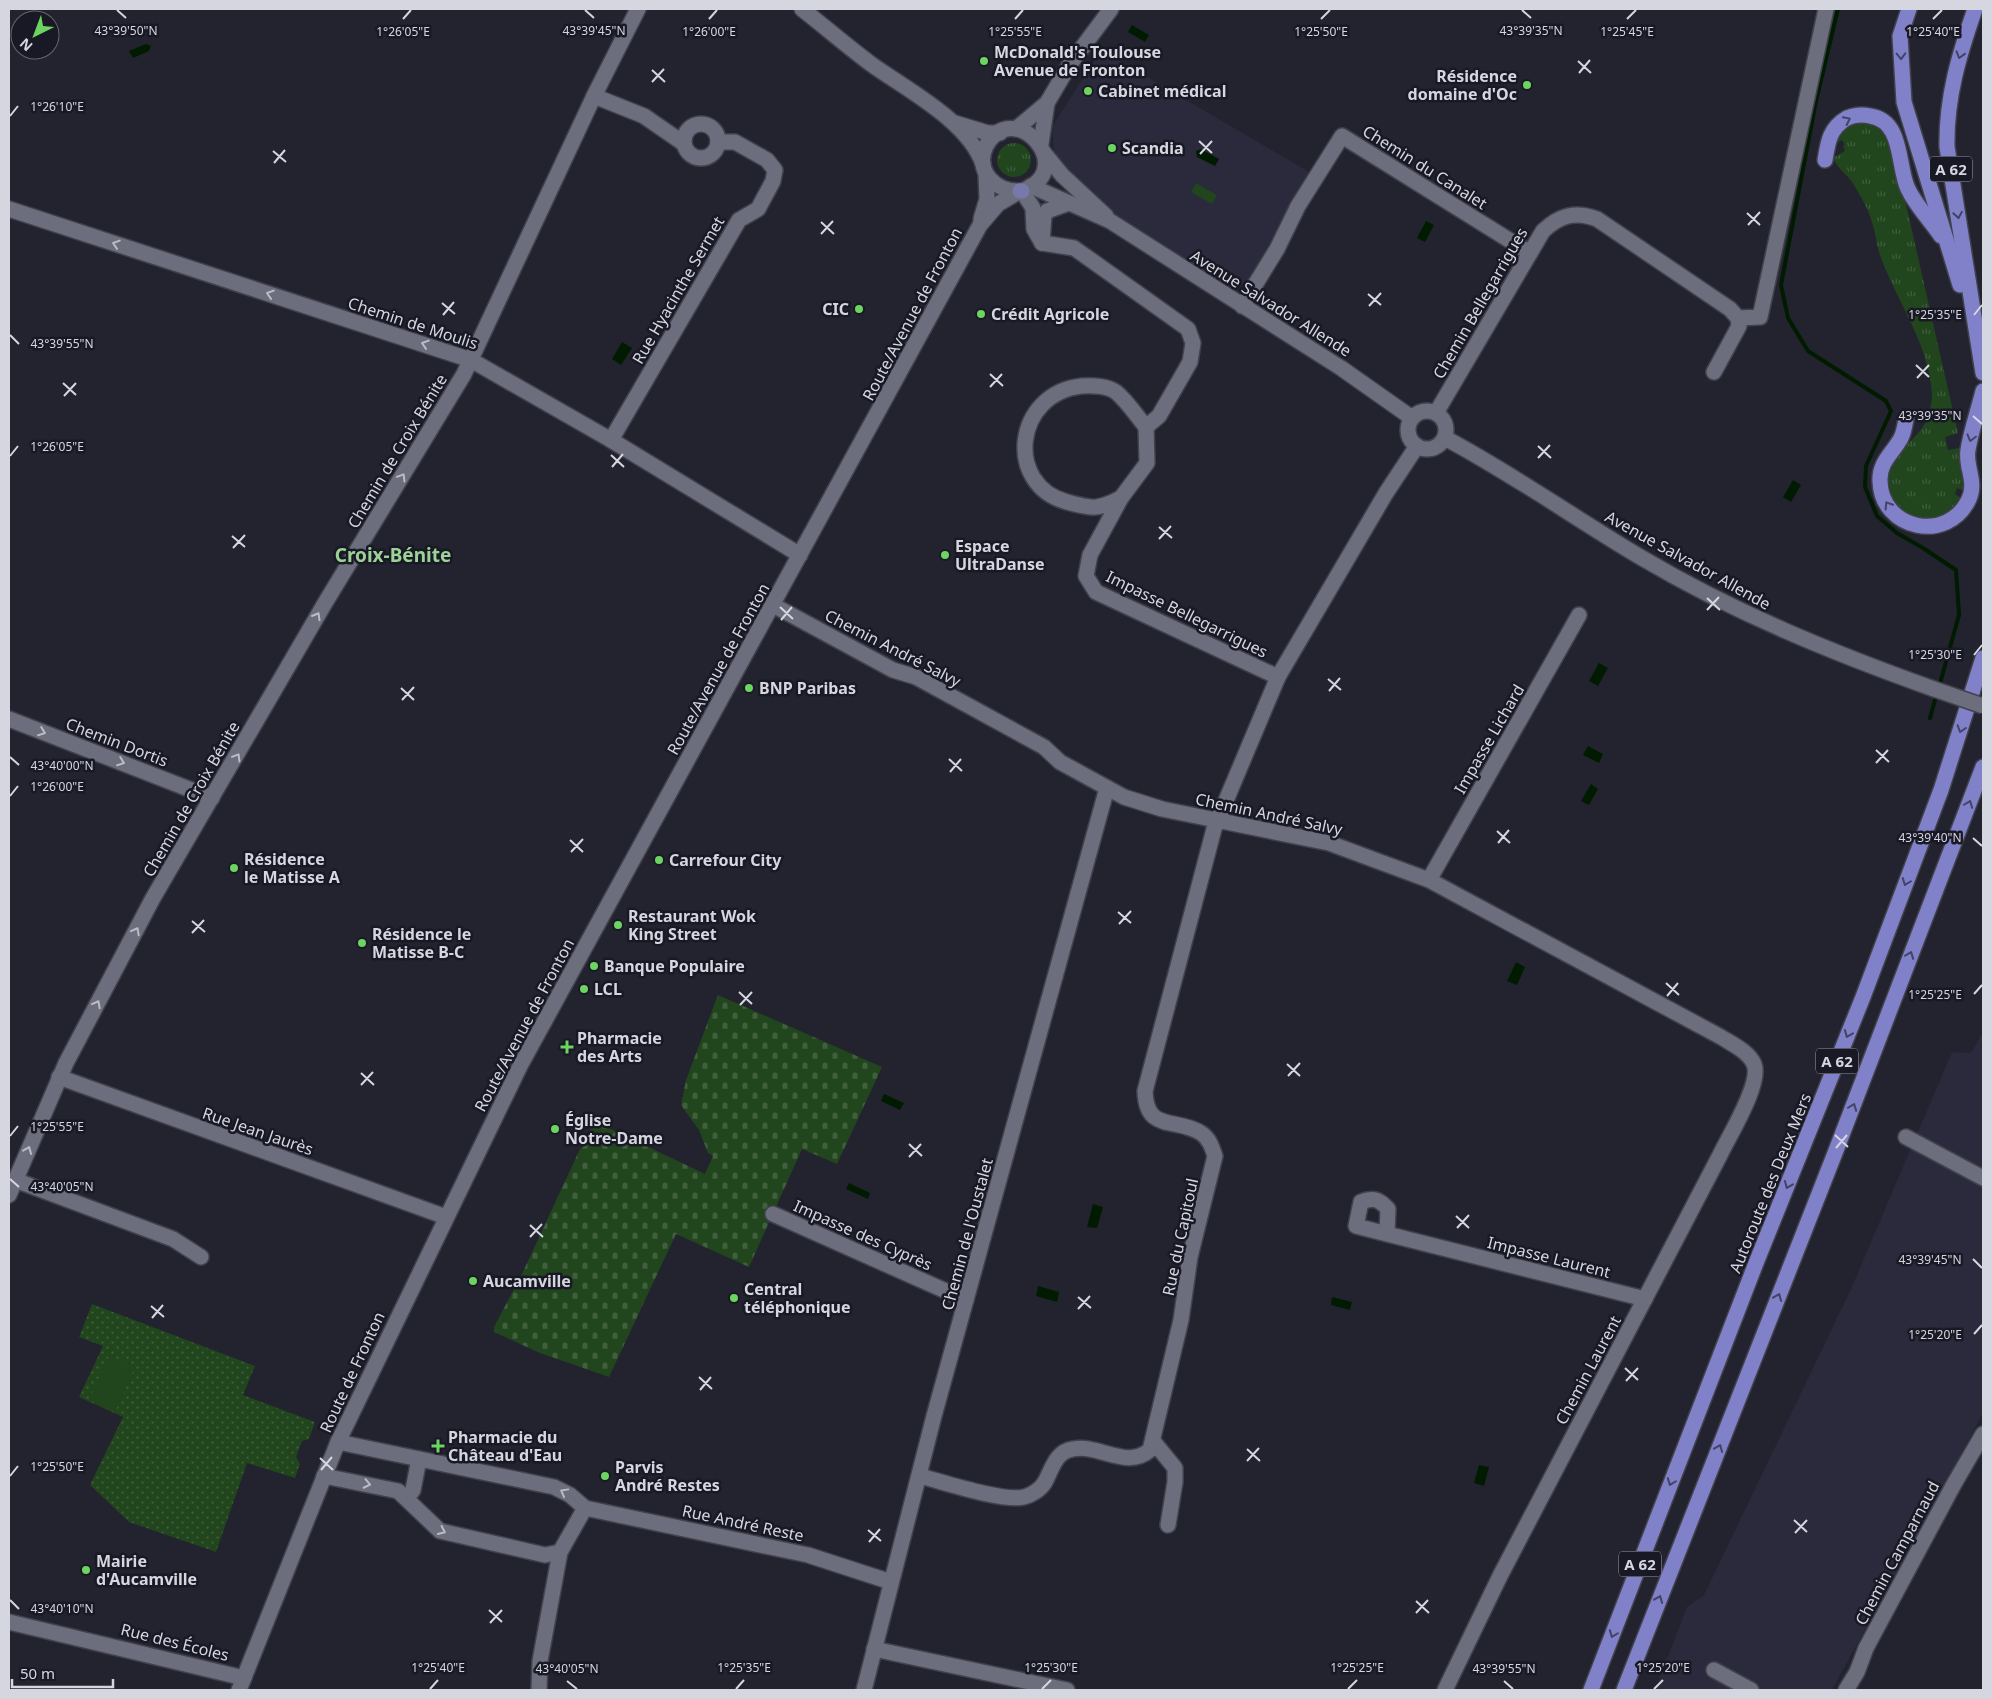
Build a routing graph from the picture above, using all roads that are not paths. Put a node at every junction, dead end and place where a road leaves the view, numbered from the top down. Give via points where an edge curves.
1 (638, 9) edge
2 (802, 9) edge
3 (1111, 9) edge
4 (1826, 9) edge
5 (1909, 9) edge
6 (1975, 9) edge
7 (594, 96) junction
8 (1047, 104) junction
9 (954, 123) junction
10 (1016, 129) junction
11 (1000, 133) junction
12 (718, 142) junction
13 (683, 143) junction
14 (1043, 149) junction
15 (1825, 160) dead end
16 (985, 170) junction
17 (1024, 189) junction
18 (1069, 204) junction
19 (9, 208) edge
20 (1110, 221) junction
21 (980, 225) junction
22 (1042, 243) junction
23 (1948, 246) junction
24 (1530, 253) junction
25 (1242, 306) junction
26 (1738, 318) junction
27 (1975, 332) junction
28 (471, 360) junction
29 (1714, 372) dead end
30 (1983, 374) edge
31 (1983, 391) edge
32 (1436, 413) junction
33 (1412, 418) junction
34 (1906, 419) dead end
35 (1146, 426) junction
36 (1445, 438) junction
37 (611, 440) junction
38 (1416, 446) junction
39 (1122, 498) junction
40 (800, 555) junction
41 (773, 605) junction
42 (1580, 615) dead end
43 (1983, 658) edge
44 (1278, 677) junction
45 (1983, 706) edge
46 (9, 719) edge
47 (1983, 767) edge
48 (1107, 788) junction
49 (212, 798) junction
50 (1218, 819) junction
51 (1429, 880) junction
52 (1754, 1064) joint
53 (59, 1077) junction
54 (488, 1130) joint
55 (1906, 1137) dead end
56 (1983, 1178) edge
57 (11, 1187) edge
58 (773, 1214) dead end
59 (446, 1218) junction
60 (1387, 1234) dead end
61 (201, 1258) dead end
62 (1645, 1299) junction
63 (966, 1300) junction
64 (1983, 1434) edge
65 (1153, 1441) junction
66 (338, 1442) junction
67 (419, 1459) junction
68 (324, 1476) junction
69 (920, 1476) junction
70 (407, 1498) junction
71 (585, 1508) junction
72 (1168, 1525) dead end
73 (560, 1552) junction
74 (891, 1582) junction
75 (9, 1622) edge
76 (874, 1649) junction
77 (1714, 1670) dead end
78 (242, 1684) edge
79 (539, 1690) edge
80 (864, 1690) edge
81 (1067, 1690) edge
82 (1445, 1690) edge
83 (1591, 1690) edge
84 (1624, 1690) edge
85 (1751, 1690) edge
86 (1846, 1690) edge

1 - 7 street, Chemin de Croix Bénite
2 - 9 street
3 - 8 street via 1070,64
4 - 26 street via 1760,317
5 -> 23 highway via 1900,36 1904,102
6 -> 27 highway, A 62 via 1958,59 1947,123 1947,147
7 - 13 street via 644,116
7 - 28 street, Chemin de Croix Bénite
8 - 10 street
8 - 14 street
9 - 11 street via 988,133
9 - 16 street via 978,151
10 - 11 street
10 - 14 street via 1030,134
11 - 16 street via 986,146
12 - 13 street via 712,154 698,158 686,150
12 - 13 street via 712,127 696,124 684,135
12 - 37 street, Rue Hyacinthe Sermet via 734,142 767,160 774,170 773,181 758,209 739,220
14 - 17 street via 1043,172
14 - 20 street, Avenue Salvador Allende via 1062,175
15 -> 23 highway via 1828,138 1837,125 1849,117 1861,114 1883,122 1895,136 1908,189
16 - 17 street via 1000,188
16 - 21 street via 987,199
17 - 18 street, Avenue Salvador Allende
17 - 21 street via 998,204
17 - 22 street via 1033,208 1034,229
18 - 20 street, Avenue Salvador Allende
18 - 22 street via 1047,211
28 -> 19 street, Chemin de Moulis
20 - 25 street, Avenue Salvador Allende
21 - 40 street, Route/Avenue de Fronton
22 - 35 street via 1074,248 1188,329 1194,343 1190,362 1159,416
23 - 27 highway
24 - 25 street, Chemin du Canalet via 1342,136
24 - 26 street, Chemin Bellegarrigues via 1543,231 1554,221 1564,216 1583,214 1597,219 1730,309
24 - 32 street, Chemin Bellegarrigues
25 - 33 street, Avenue Salvador Allende
26 - 29 street via 1739,326
27 - 30 highway, A 62
28 - 37 street, Chemin de Moulis
49 -> 28 street, Chemin de Croix Bénite
31 -> 34 highway via 1967,452 1973,481 1971,492 1963,508 1946,523 1927,526 1901,520 1892,512 1881,492 1880,472 1901,437
32 - 33 street via 1423,411
32 - 36 street via 1444,421
33 - 38 street via 1409,436
35 - 39 street via 1147,463
35 - 39 street via 1114,390 1090,385 1066,387 1043,401 1030,422 1023,447 1031,473 1044,489 1060,500 1093,509
36 - 38 street via 1436,448
36 - 45 street, Avenue Salvador Allende, bridge via 1714,598 1852,660
37 - 40 street, Chemin de Moulis
38 - 44 street
39 - 44 street, Impasse Bellegarrigues via 1090,555 1086,576 1096,592
40 - 41 street, Route/Avenue de Fronton
41 - 48 street, Chemin André Salvy via 893,670 916,676 1044,747 1060,762
41 - 54 street, Route/Avenue de Fronton via 540,1028
42 - 51 street, Impasse Lichard
43 -> 83 highway, Autoroute des Deux Mers / A 62 via 1940,790 1863,997
44 - 50 street, Rue du Capitoul
46 -> 49 street, Chemin Dortis
84 -> 47 highway, A 62 via 1836,1153
48 - 50 street, Chemin André Salvy via 1162,809
48 - 63 street, Chemin de l'Oustalet
53 -> 49 street, Chemin de Croix Bénite via 153,898
50 - 51 street, Chemin André Salvy via 1329,843
50 - 65 street, Rue du Capitoul via 1145,1090 1145,1103 1157,1119 1200,1132 1215,1156 1190,1257 1181,1320
51 - 52 street, Chemin André Salvy via 1721,1037 1747,1054
52 - 62 street, Chemin Laurent via 1754,1084 1748,1098
57 -> 53 street, Chemin de Croix Bénite
53 - 59 street, Rue Jean Jaurès
54 - 59 street, Route de Fronton
55 - 56 street
57 - 61 street via 173,1239
58 - 63 street, Impasse des Cyprès
59 - 66 street, Route de Fronton
60 - 62 street, Impasse Laurent
62 - 82 street, Chemin Laurent via 1500,1576
63 - 69 street, Chemin de l'Oustalet
64 - 86 street, Chemin Camparnaud
65 - 69 street via 1150,1450 1130,1459 1071,1449 1056,1460 1039,1489 1024,1497 1007,1498
65 - 72 street via 1175,1468
66 - 67 street
66 - 68 street, Route de Fronton
67 - 70 street via 413,1490
71 -> 67 street via 554,1487
68 -> 70 street via 398,1491
68 - 78 street, Route de Fronton
69 - 74 street, Chemin de l'Oustalet
70 -> 73 street via 440,1531 545,1555
71 - 73 street
71 - 74 street, Rue André Reste via 808,1555
73 - 79 street via 540,1661
74 - 76 street, Chemin de l'Oustalet
75 - 78 street, Rue des Écoles
76 - 80 street, Chemin de l'Oustalet
76 - 81 street
77 - 85 street

